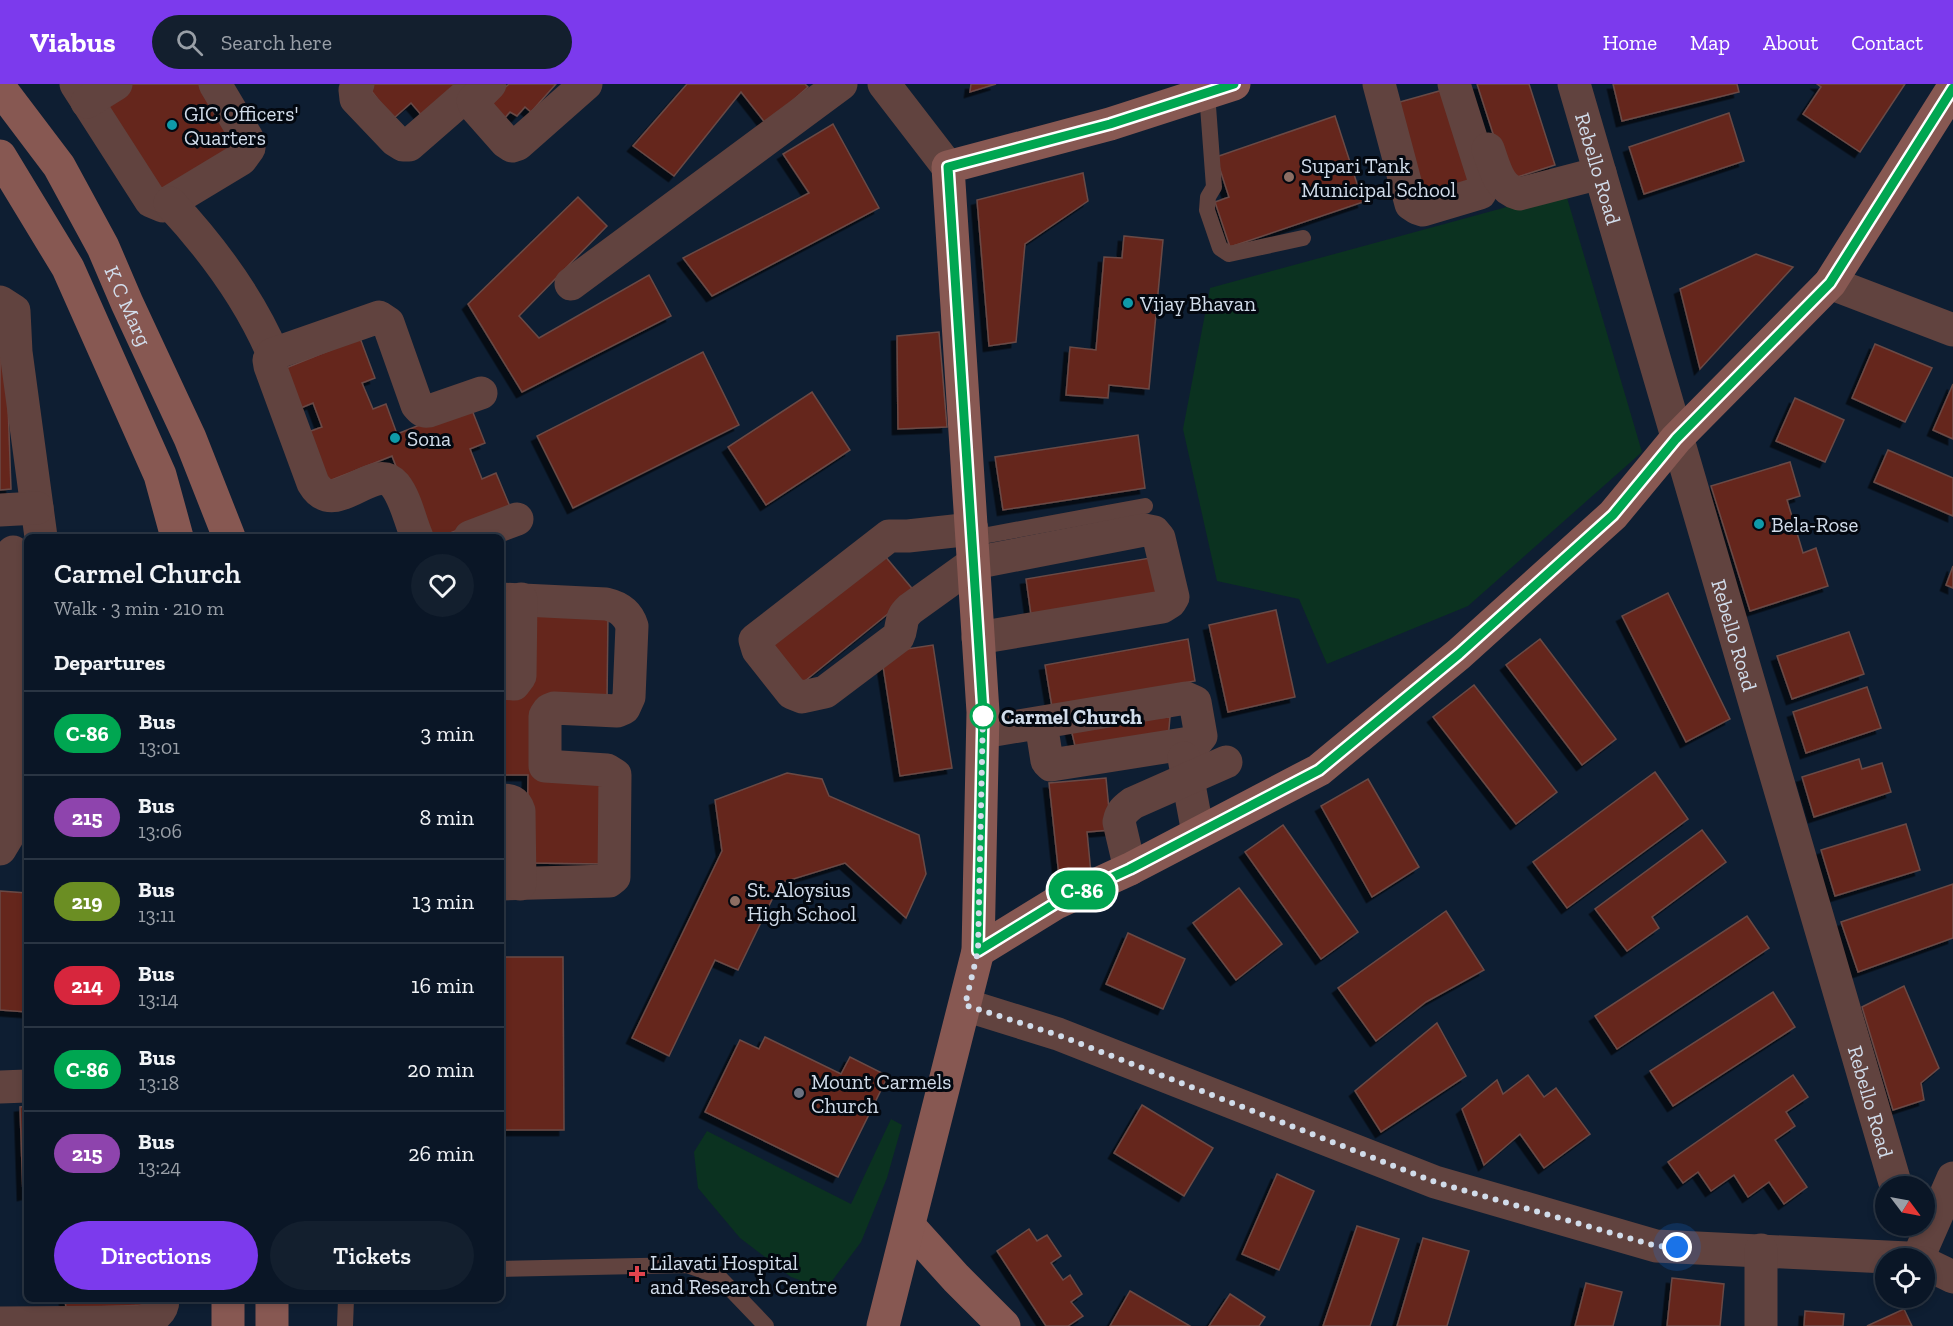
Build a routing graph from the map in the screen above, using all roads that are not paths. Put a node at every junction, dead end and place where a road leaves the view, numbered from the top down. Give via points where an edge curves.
1 (116, 84) edge
2 (215, 84) edge
3 (358, 84) edge
4 (479, 84) edge
5 (490, 84) edge
6 (586, 84) edge
7 (841, 84) edge
8 (884, 84) edge
9 (1379, 84) edge
10 (1454, 84) edge
11 (1464, 84) edge
12 (1574, 84) edge
13 (0, 88) edge
14 (1221, 88) edge
15 (1953, 88) edge
16 (82, 93) edge
17 (0, 156) edge
18 (948, 167) junction
19 (1600, 173) junction
20 (170, 203) junction
21 (1303, 238) dead end
22 (103, 247) junction
23 (68, 268) junction
24 (1830, 283) junction
25 (571, 284) dead end
26 (0, 302) edge
27 (1953, 330) edge
28 (273, 354) junction
29 (481, 393) dead end
30 (1676, 439) junction
31 (1145, 506) dead end
32 (0, 510) edge
33 (517, 519) dead end
34 (39, 523) edge
35 (176, 534) edge
36 (228, 534) edge
37 (416, 534) edge
38 (478, 534) edge
39 (972, 543) junction
40 (13, 552) edge
41 (13, 590) edge
42 (511, 599) edge
43 (978, 638) junction
44 (504, 683) edge
45 (1041, 723) junction
46 (983, 732) junction
47 (1182, 745) junction
48 (19, 756) edge
49 (1226, 762) dead end
50 (1188, 779) junction
51 (504, 800) edge
52 (1198, 833) junction
53 (0, 849) edge
54 (1130, 869) junction
55 (511, 884) edge
56 (978, 951) junction
57 (965, 1005) junction
58 (24, 1086) edge
59 (0, 1087) edge
60 (1893, 1176) edge
61 (1953, 1178) edge
62 (909, 1226) junction
63 (1922, 1248) edge
64 (1761, 1250) junction
65 (1875, 1256) edge
66 (1935, 1268) edge
67 (504, 1269) edge
68 (1953, 1277) edge
69 (164, 1302) edge
70 (228, 1302) edge
71 (272, 1302) edge
72 (346, 1302) edge
73 (0, 1323) edge
74 (228, 1326) edge
75 (272, 1326) edge
76 (345, 1326) edge
77 (766, 1326) edge
78 (883, 1326) edge
79 (1004, 1326) edge
80 (1761, 1326) edge

1 - 16 street
2 - 20 street via 249,148 241,159
3 - 4 street via 356,99 403,145 409,145
5 - 6 street via 474,101 476,108 512,146
7 - 25 street
8 - 18 street
9 - 10 street via 1412,204 1423,210 1480,193 1483,187 1484,179
11 - 19 street via 1498,177 1510,192 1519,195
12 - 19 street, Rebello Road
13 - 22 main road, K C Marg via 59,166
14 - 18 main road via 1110,124
14 - 21 lane via 1214,187 1207,210 1220,248 1229,254
15 - 24 main road
16 - 20 street via 151,201 163,206
17 - 23 main road, K C Marg
18 - 39 main road
19 - 30 street, Rebello Road
20 - 28 street via 195,230 246,300
22 - 23 main road
22 - 36 main road, K C Marg via 190,438
23 - 35 main road, K C Marg via 160,475
24 - 27 street
24 - 30 main road
26 - 34 street via 14,311
28 - 29 street via 379,317 388,323 420,410 429,411
28 - 37 street via 270,366 318,492 329,497 376,479 387,479 400,494
30 - 52 main road via 1613,515 1459,654 1319,770
30 - 60 street, Rebello Road
31 - 39 lane
32 - 34 street
33 - 38 street
39 - 39 street via 904,615 898,637 825,692 802,697 792,693 758,650 755,640 889,536
39 - 43 main road
39 - 43 street via 1149,530 1159,538 1173,597 1162,607
40 - 41 street
41 - 48 street
42 - 44 street via 520,676 513,684
42 - 55 street via 606,604 623,612 632,626 629,697 624,708 554,708 545,716 545,766 607,770 615,776 614,877 609,881
43 - 46 main road
45 - 46 street
45 - 47 street via 1051,765
45 - 47 street via 1186,698 1197,706 1201,736 1199,741
46 - 56 main road
47 - 50 street
48 - 53 street via 9,834
49 - 50 street
50 - 52 street
50 - 54 street via 1133,803 1120,815
51 - 55 street via 510,800 519,811
52 - 54 main road
54 - 56 main road via 1056,903
56 - 57 main road
57 - 62 main road
57 - 64 street via 1058,1035 1435,1182 1656,1246
58 - 59 street
61 - 63 street
62 - 78 main road
62 - 79 main road
64 - 65 street
64 - 80 street
66 - 68 street
67 - 77 lane via 687,1265 718,1276
69 - 73 street via 154,1317 141,1322
70 - 74 main road
71 - 75 main road
72 - 76 lane

